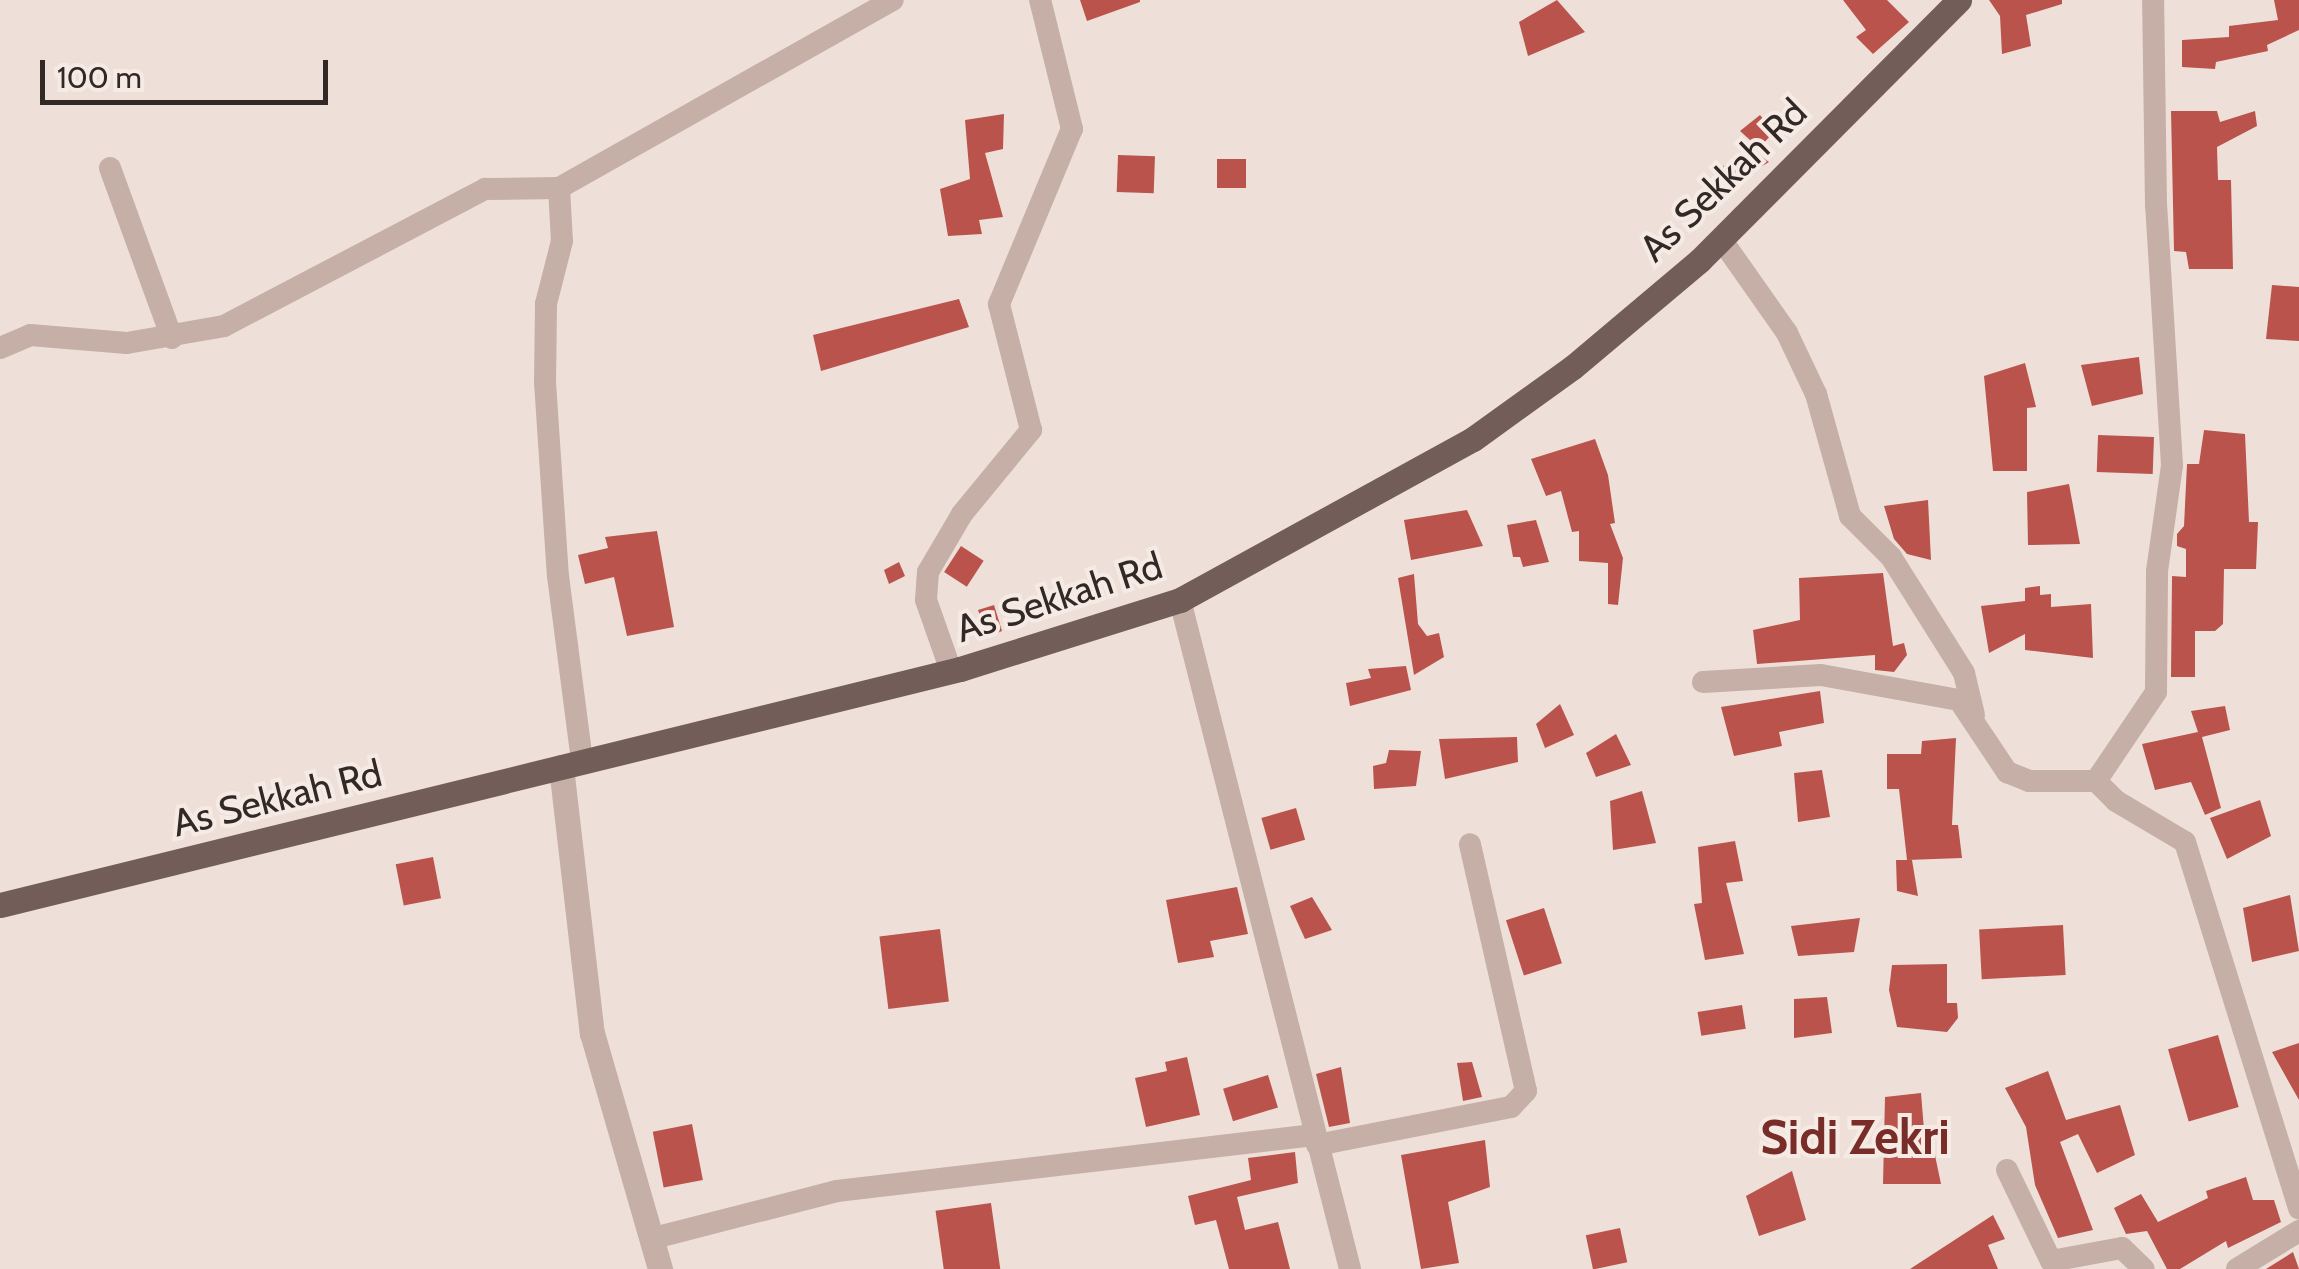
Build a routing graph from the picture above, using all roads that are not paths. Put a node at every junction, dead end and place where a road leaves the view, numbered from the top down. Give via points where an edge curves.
1 (893, 0) edge
2 (1040, 0) edge
3 (1959, 0) edge
4 (2153, 0) edge
5 (110, 168) dead end
6 (560, 188) junction
7 (1721, 239) junction
8 (172, 338) junction
9 (0, 348) edge
10 (1180, 600) junction
11 (950, 672) junction
12 (1703, 682) dead end
13 (1974, 714) junction
14 (572, 764) junction
15 (2096, 781) junction
16 (1470, 844) dead end
17 (0, 905) edge
18 (1316, 1140) junction
19 (2006, 1170) dead end
20 (2298, 1193) edge
21 (2299, 1231) edge
22 (654, 1238) junction
23 (660, 1269) edge
24 (1350, 1269) edge
25 (2144, 1269) edge
26 (2237, 1269) edge

1 - 6 street
2 - 11 street via 1072,129 998,304 1031,430 962,514 928,572 926,600
3 - 7 main road, As Sekkah Rd
4 - 15 street via 2156,206 2172,465 2157,571 2156,692
5 - 8 street
6 - 8 street via 486,189 249,316
6 - 14 street via 562,241 546,304 545,382
7 - 10 main road, As Sekkah Rd via 1573,367 1472,439
7 - 13 street via 1787,332 1816,394 1850,516 1891,557 1964,673
8 - 9 street via 127,343 30,335
10 - 11 main road, As Sekkah Rd
10 - 18 street
11 - 14 main road, As Sekkah Rd
12 - 13 street via 1821,676 1959,700
13 - 15 street via 2007,772
14 - 17 main road, As Sekkah Rd
14 - 22 street via 592,1033
15 - 20 street via 2192,852
16 - 18 street via 1526,1091 1511,1106
18 - 22 street via 837,1191
18 - 24 street
19 - 25 street via 2051,1261 2122,1248
21 - 26 street
22 - 23 street

